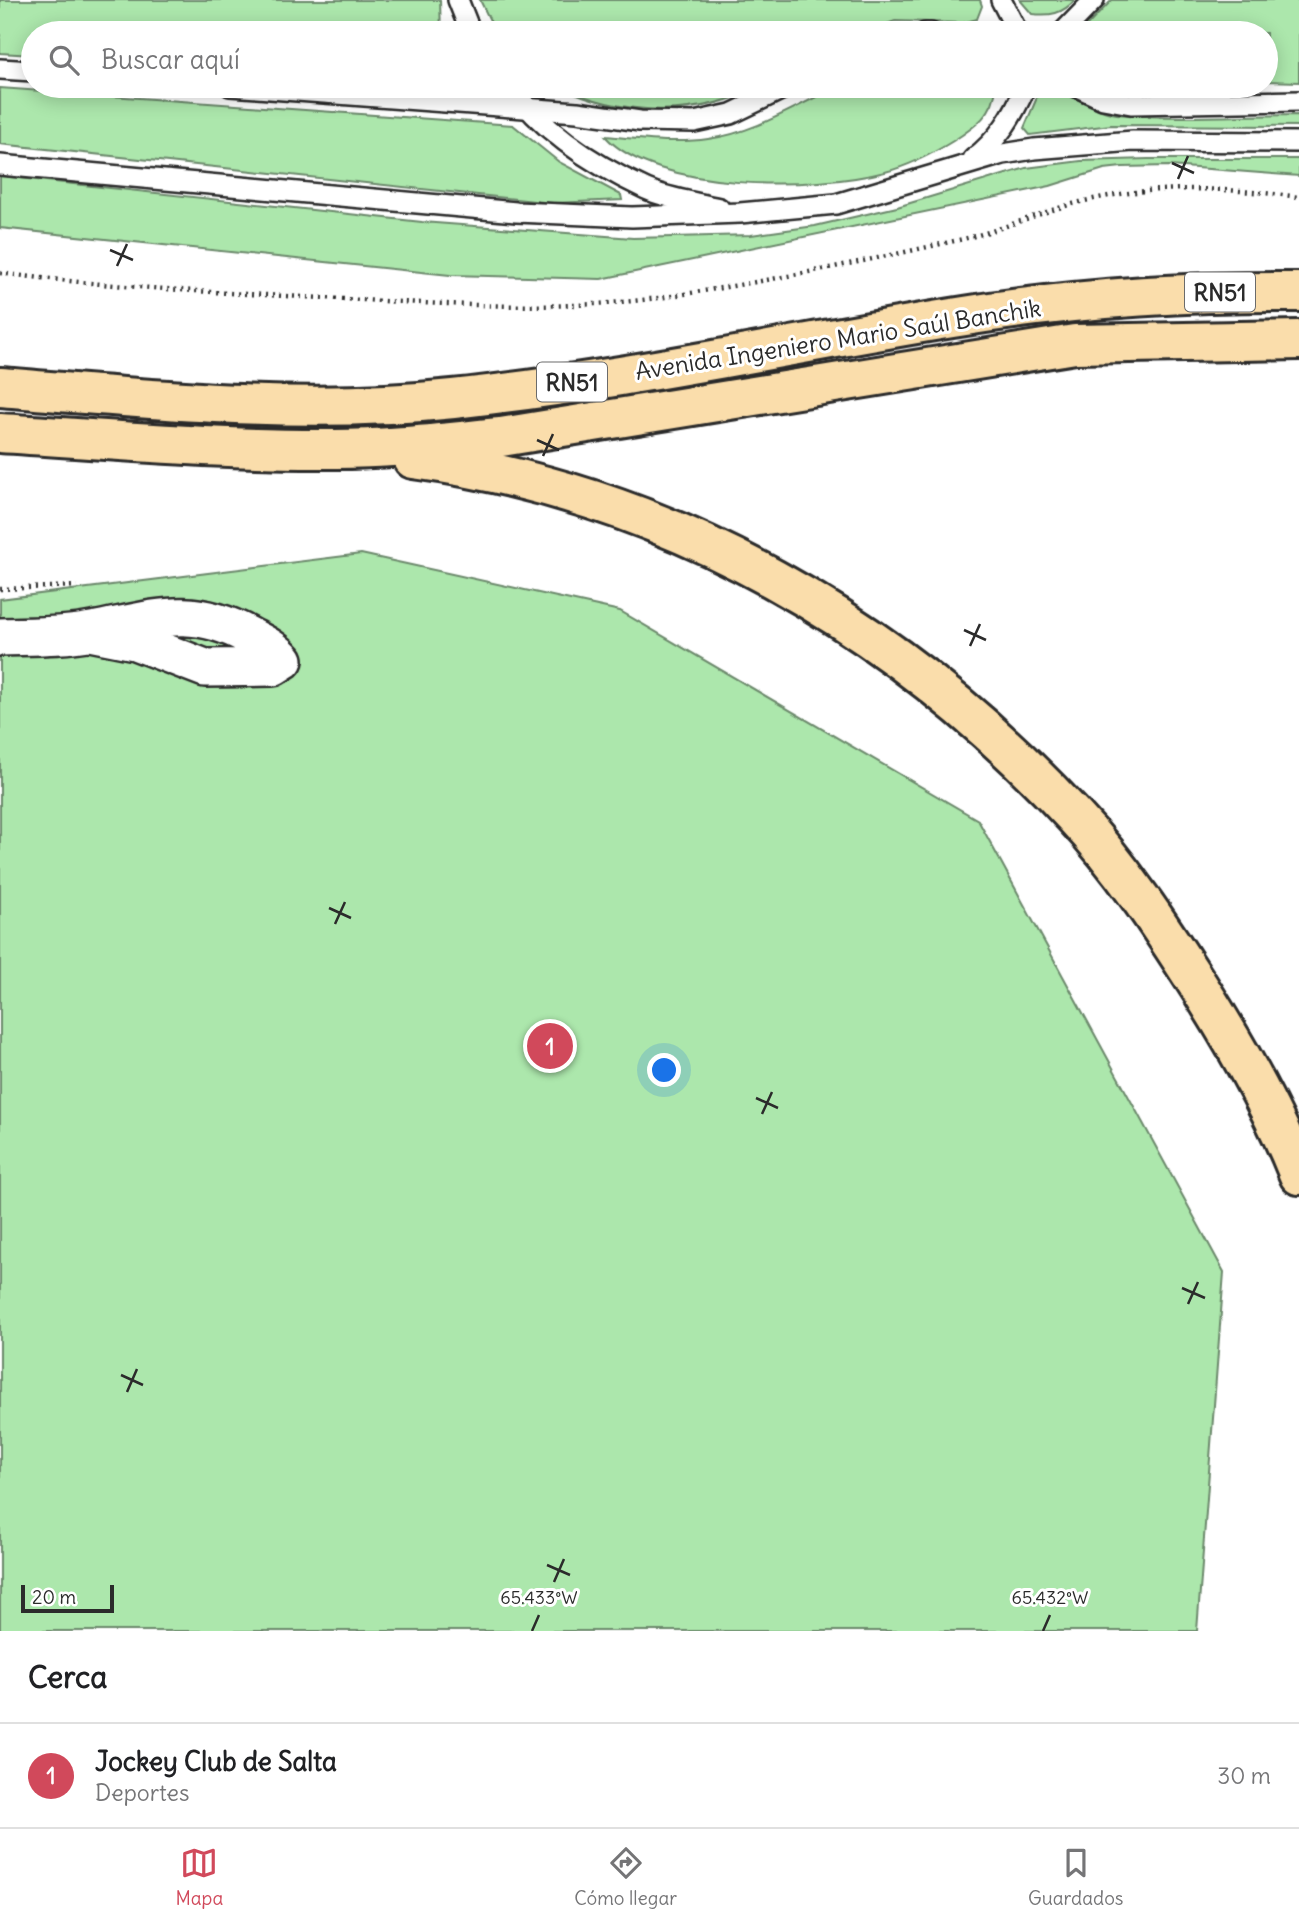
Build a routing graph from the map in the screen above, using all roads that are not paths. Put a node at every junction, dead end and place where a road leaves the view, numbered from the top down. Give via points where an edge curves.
1 (458, 0) edge
2 (1001, 0) edge
3 (1094, 0) edge
4 (463, 21) edge
5 (1012, 21) edge
6 (1074, 21) edge
7 (0, 68) edge
8 (21, 70) edge
9 (396, 98) edge
10 (519, 98) edge
11 (764, 98) edge
12 (1021, 98) edge
13 (1099, 98) edge
14 (1299, 101) edge
15 (526, 108) junction
16 (1299, 142) edge
17 (0, 165) edge
18 (964, 166) junction
19 (740, 214) junction
20 (1299, 292) edge
21 (1299, 340) edge
22 (0, 387) edge
23 (0, 433) edge
24 (338, 449) junction
25 (90, 632) dead end
26 (0, 637) edge
27 (1299, 1175) edge

1 - 4 lane
2 - 5 lane
3 - 6 lane
7 - 8 lane
9 - 15 lane
10 - 15 lane
11 - 15 lane via 731,114 694,122
12 - 18 lane via 993,144
13 - 14 lane via 1131,103
15 - 19 lane via 561,140 647,189
16 - 18 lane via 1133,141 1034,149
17 - 19 lane via 516,212 632,217
18 - 19 lane via 836,204
20 - 22 highway, Avenida Ingeniero Mario Saúl Banchik / RN51 via 1140,296 954,317 450,399 299,405
21 - 24 highway, Avenida Ingeniero Mario Saúl Banchik / RN51 via 1075,344 501,437
23 - 24 highway, Avenida Ingeniero Mario Saúl Banchik / RN51
24 - 27 highway via 482,470 621,510 678,530 740,560 854,625 1024,765 1076,818 1174,947 1209,1002 1239,1052
25 - 26 street

